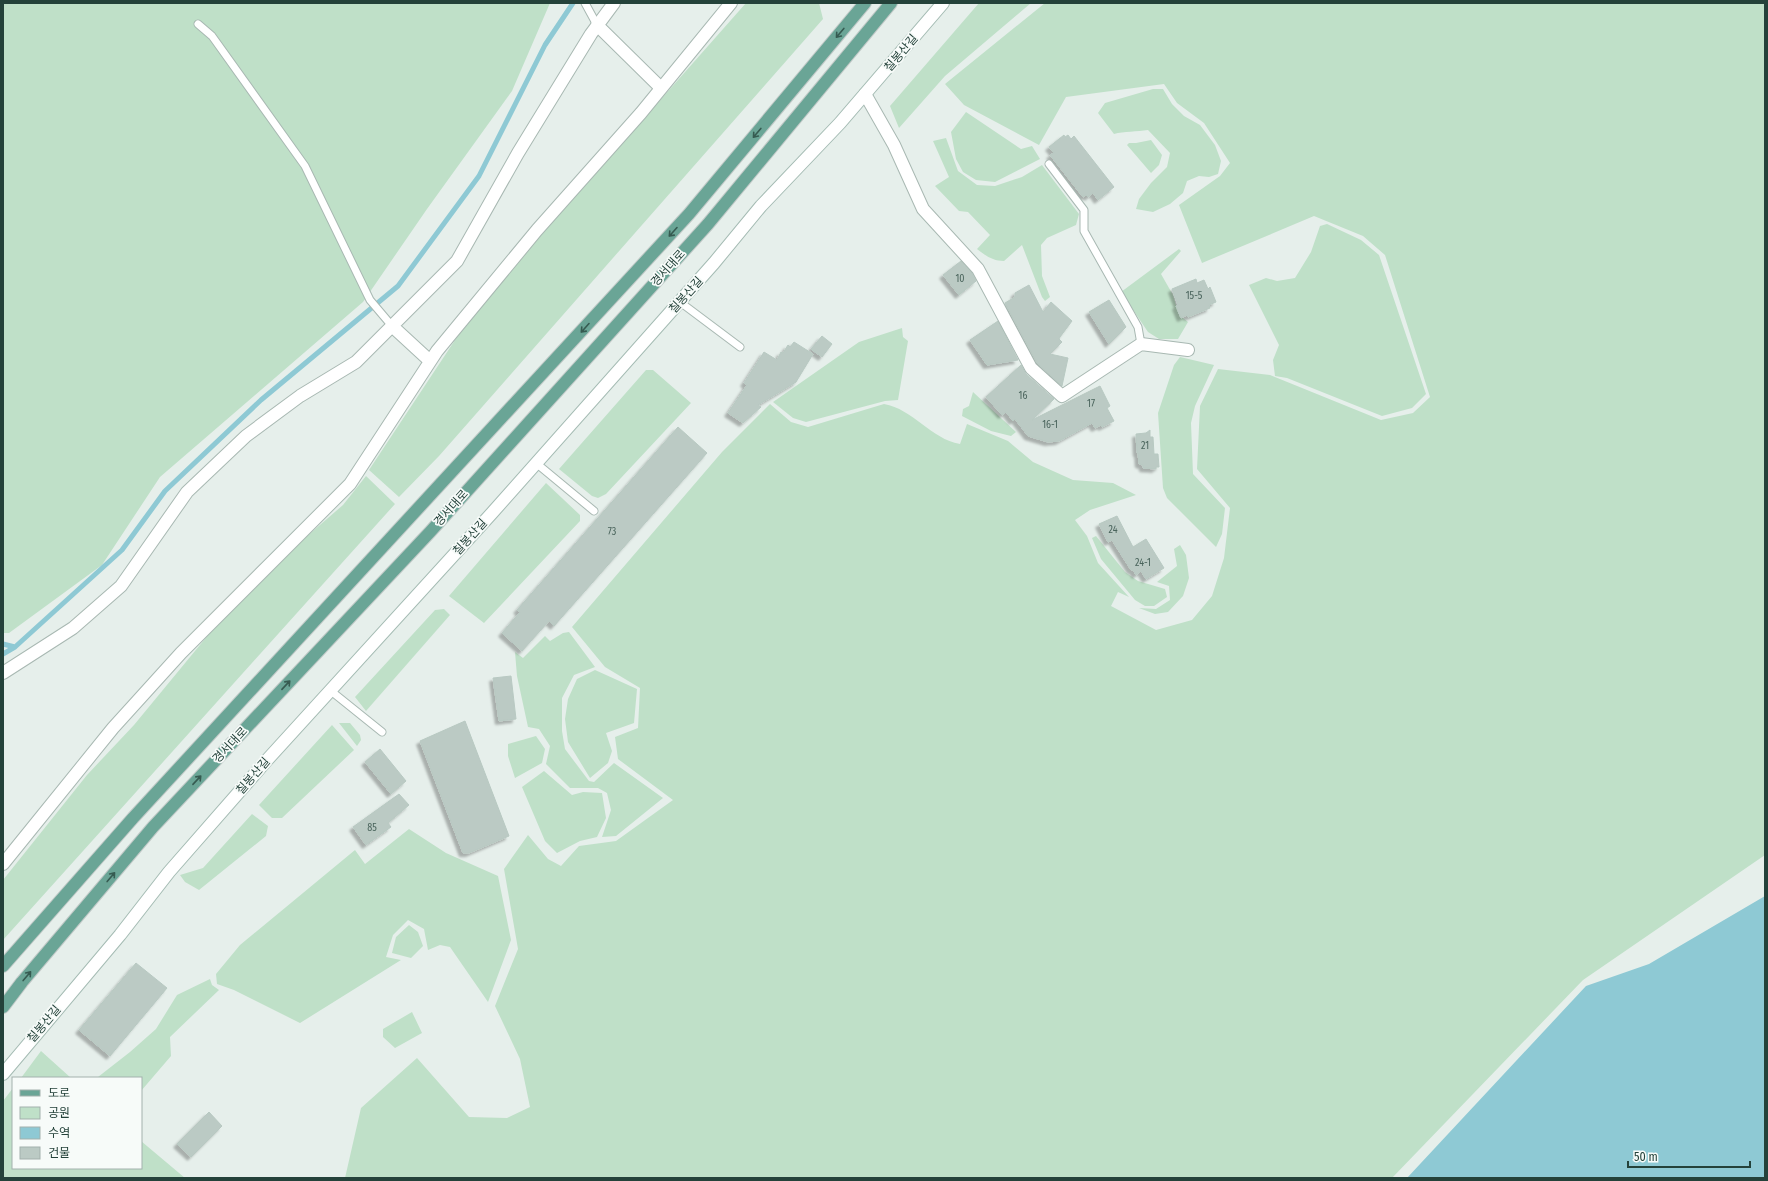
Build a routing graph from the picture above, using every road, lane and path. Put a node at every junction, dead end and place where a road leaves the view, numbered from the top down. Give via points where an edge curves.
1 (585, 3) edge
2 (614, 3) edge
3 (731, 3) edge
4 (865, 3) edge
5 (891, 3) edge
6 (943, 3) edge
7 (198, 24) dead end
8 (597, 25) junction
9 (661, 88) junction
10 (865, 94) junction
11 (1049, 164) dead end
12 (680, 302) junction
13 (392, 326) junction
14 (1141, 344) junction
15 (740, 347) dead end
16 (1188, 350) dead end
17 (430, 361) junction
18 (536, 463) junction
19 (594, 511) dead end
20 (3, 673) edge
21 (331, 691) junction
22 (382, 732) dead end
23 (3, 864) edge
24 (3, 966) edge
25 (3, 1007) edge
26 (3, 1074) edge

1 - 8 lane
2 - 8 street
3 - 9 street
4 -> 24 main road, 경서대로 via 689,214 134,818
25 -> 5 main road, 경서대로 via 153,827 430,532 708,224
6 - 10 street, 칠봉산길
7 - 13 lane via 212,36 305,166 370,300
8 - 9 street
8 - 13 street via 456,261
9 - 17 street via 537,230
10 - 12 street, 칠봉산길 via 761,206
10 - 14 street via 894,145 924,209 978,269 1031,368 1062,396
11 - 14 lane via 1084,210 1084,231 1138,326
12 - 15 lane
12 - 18 street, 칠봉산길
13 - 17 street
13 - 20 street via 356,362 300,396 246,436 187,492 121,586 73,628
14 - 16 street
17 - 23 street via 350,484 181,653 113,728
18 - 19 lane
18 - 21 street, 칠봉산길
21 - 22 lane
21 - 26 street, 칠봉산길 via 169,872 120,935

